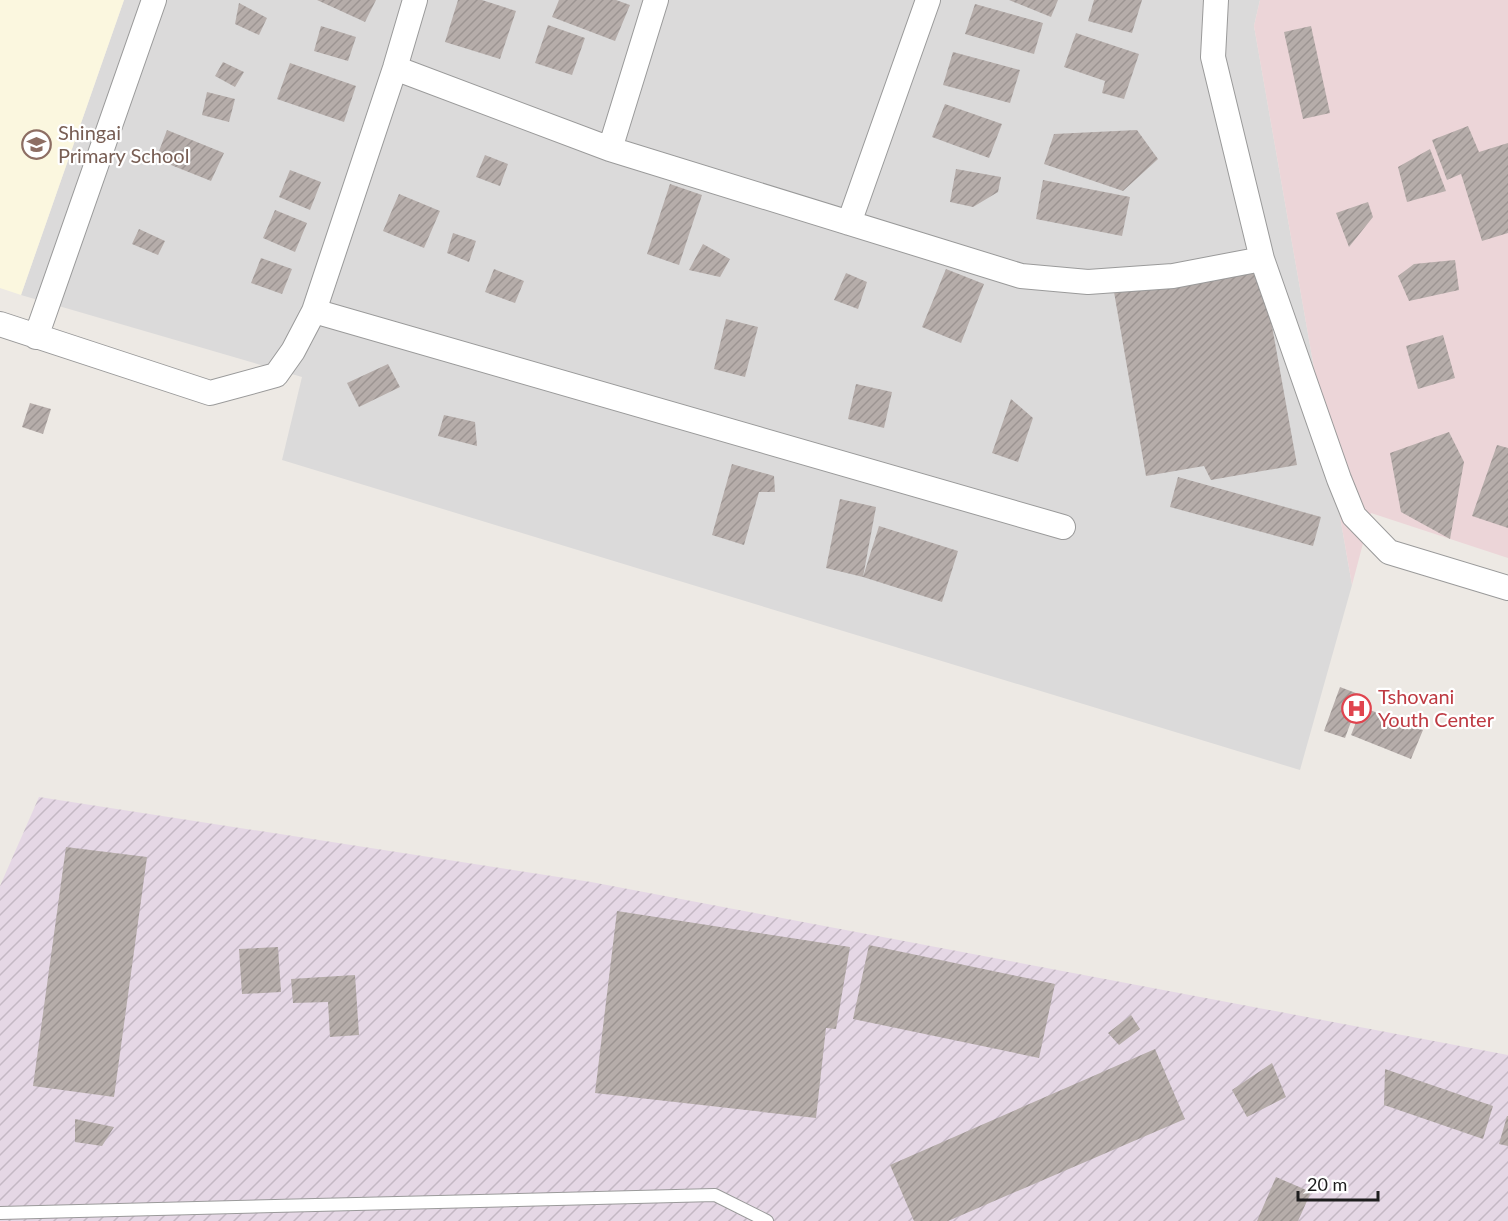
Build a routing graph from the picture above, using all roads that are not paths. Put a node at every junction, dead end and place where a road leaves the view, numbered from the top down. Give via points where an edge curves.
1 (154, 0) edge
2 (415, 0) edge
3 (656, 0) edge
4 (928, 0) edge
5 (1216, 0) edge
6 (395, 68) junction
7 (610, 149) junction
8 (849, 223) junction
9 (1262, 259) junction
10 (314, 311) junction
11 (0, 324) edge
12 (36, 336) junction
13 (1063, 527) dead end
14 (1508, 588) edge
15 (0, 1213) edge
16 (767, 1221) edge

1 - 12 street
2 - 6 street
3 - 7 street
4 - 8 street
5 - 9 street via 1213,57
6 - 7 street
6 - 10 street
7 - 8 street
8 - 9 street via 1021,276 1088,282 1173,276
9 - 14 street via 1354,516 1389,552
10 - 12 street via 276,375 210,393
10 - 13 street
11 - 12 street
15 - 16 lane via 715,1195

